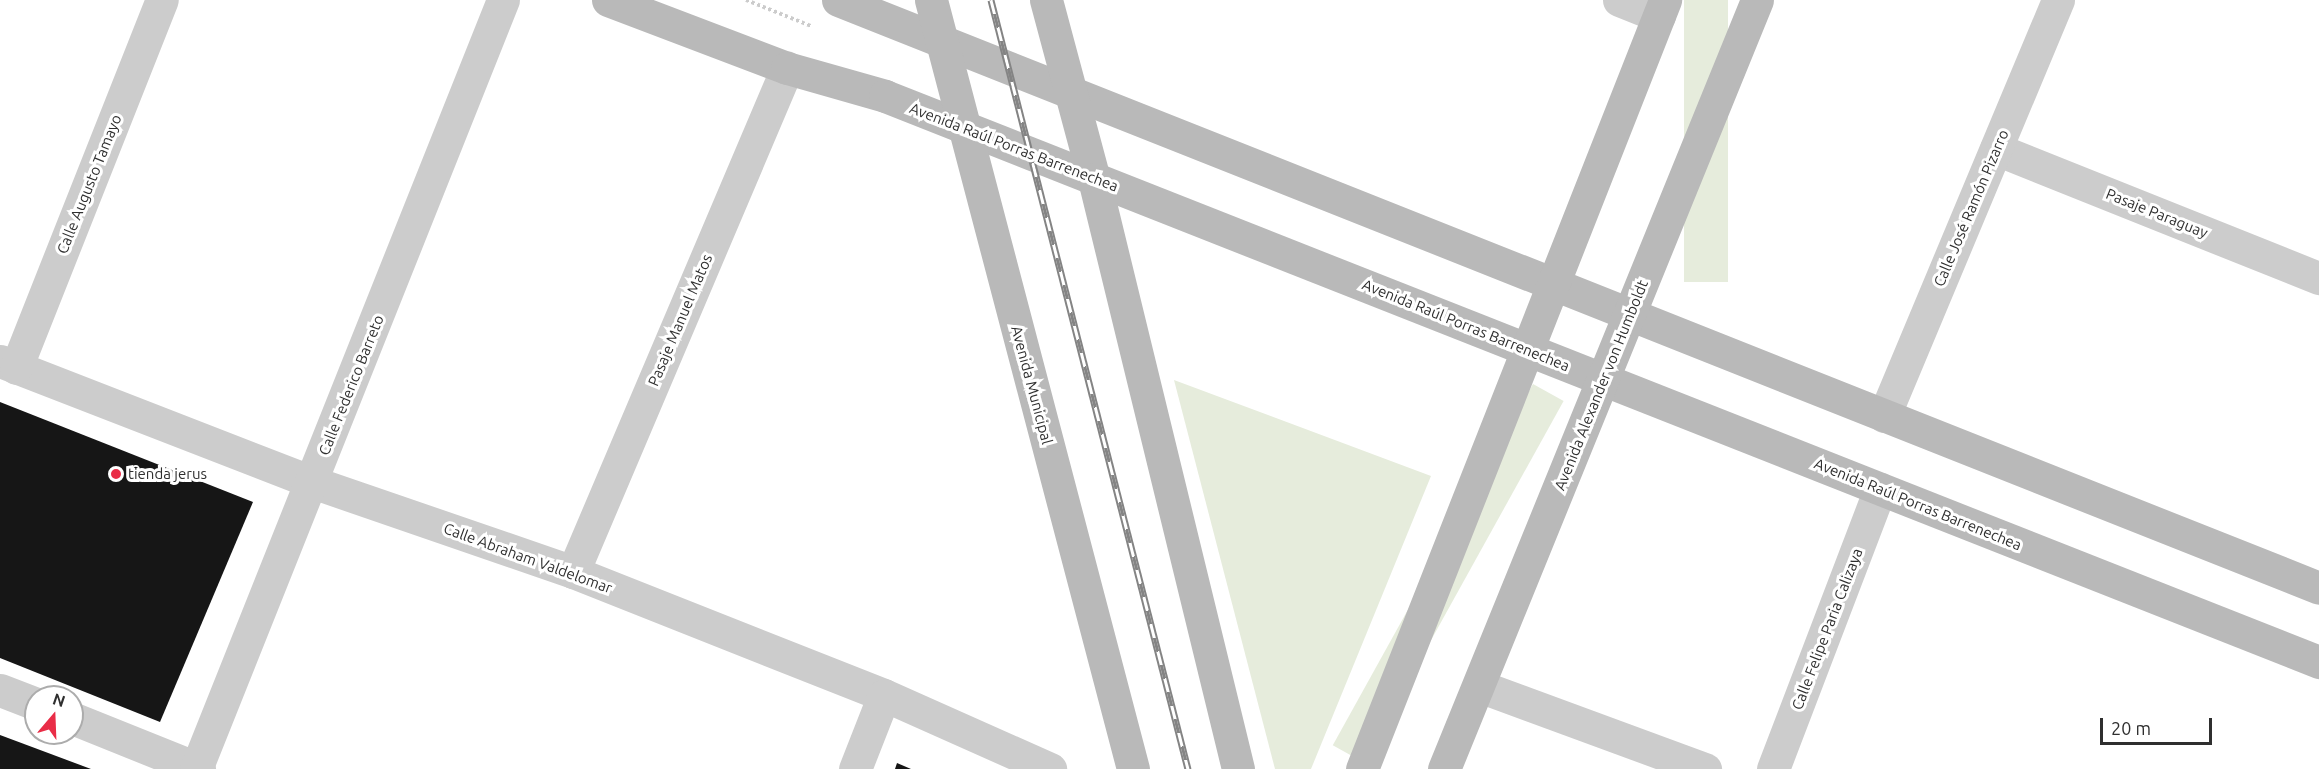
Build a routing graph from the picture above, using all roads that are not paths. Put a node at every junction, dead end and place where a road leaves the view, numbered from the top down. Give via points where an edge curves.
1 (162, 0) edge
2 (503, 0) edge
3 (608, 0) edge
4 (838, 0) edge
5 (931, 0) edge
6 (1046, 0) edge
7 (1618, 0) edge
8 (1757, 0) edge
9 (2058, 0) edge
10 (1662, 8) edge
11 (942, 42) junction
12 (787, 68) junction
13 (1071, 93) junction
14 (965, 130) junction
15 (1996, 149) junction
16 (1094, 179) junction
17 (2319, 278) edge
18 (1552, 284) junction
19 (1630, 314) junction
20 (1526, 349) junction
21 (8, 364) edge
22 (1603, 380) junction
23 (1884, 416) junction
24 (312, 482) junction
25 (1880, 489) junction
26 (573, 572) junction
27 (2319, 588) edge
28 (2319, 663) edge
29 (1479, 686) junction
30 (0, 690) edge
31 (884, 695) junction
32 (24, 699) edge
33 (84, 723) edge
34 (197, 769) edge
35 (855, 769) edge
36 (1050, 769) edge
37 (1133, 769) edge
38 (1238, 769) edge
39 (1362, 769) edge
40 (1444, 769) edge
41 (1705, 769) edge
42 (1773, 769) edge

1 - 21 street, Calle Augusto Tamayo
2 - 24 street, Calle Federico Barreto
3 - 12 street, Avenida Raúl Porras Barrenechea
4 - 11 street
5 - 11 street, Avenida Municipal
6 - 13 street
7 - 10 street
8 - 19 street, Avenida Alexander von Humboldt
9 - 15 street, Calle José Ramón Pizarro
10 - 18 street
11 - 13 street
11 - 14 street, Avenida Municipal
12 - 14 street, Avenida Raúl Porras Barrenechea via 885,96
12 - 26 street, Pasaje Manuel Matos
13 - 16 street
13 - 18 street
14 - 16 street, Avenida Raúl Porras Barrenechea
14 - 37 street, Avenida Municipal
15 - 17 street, Pasaje Paraguay
15 - 23 street, Calle José Ramón Pizarro
16 - 20 street, Avenida Raúl Porras Barrenechea
16 - 38 street
18 - 19 street
18 - 20 street
19 - 22 street, Avenida Alexander von Humboldt
19 - 23 street
20 - 22 street, Avenida Raúl Porras Barrenechea
20 - 39 street
21 - 24 street, Calle Abraham Valdelomar
22 - 25 street, Avenida Raúl Porras Barrenechea
22 - 29 street, Avenida Alexander von Humboldt
23 - 27 street
24 - 26 street, Calle Abraham Valdelomar
24 - 34 street, Calle Federico Barreto
25 - 28 street, Avenida Raúl Porras Barrenechea
25 - 42 street, Calle Felipe Paria Calizaya
26 - 31 street, Calle Abraham Valdelomar
29 - 40 street, Avenida Alexander von Humboldt
29 - 41 street
30 - 32 street
31 - 35 street
31 - 36 street, Calle Abraham Valdelomar
33 - 34 street

